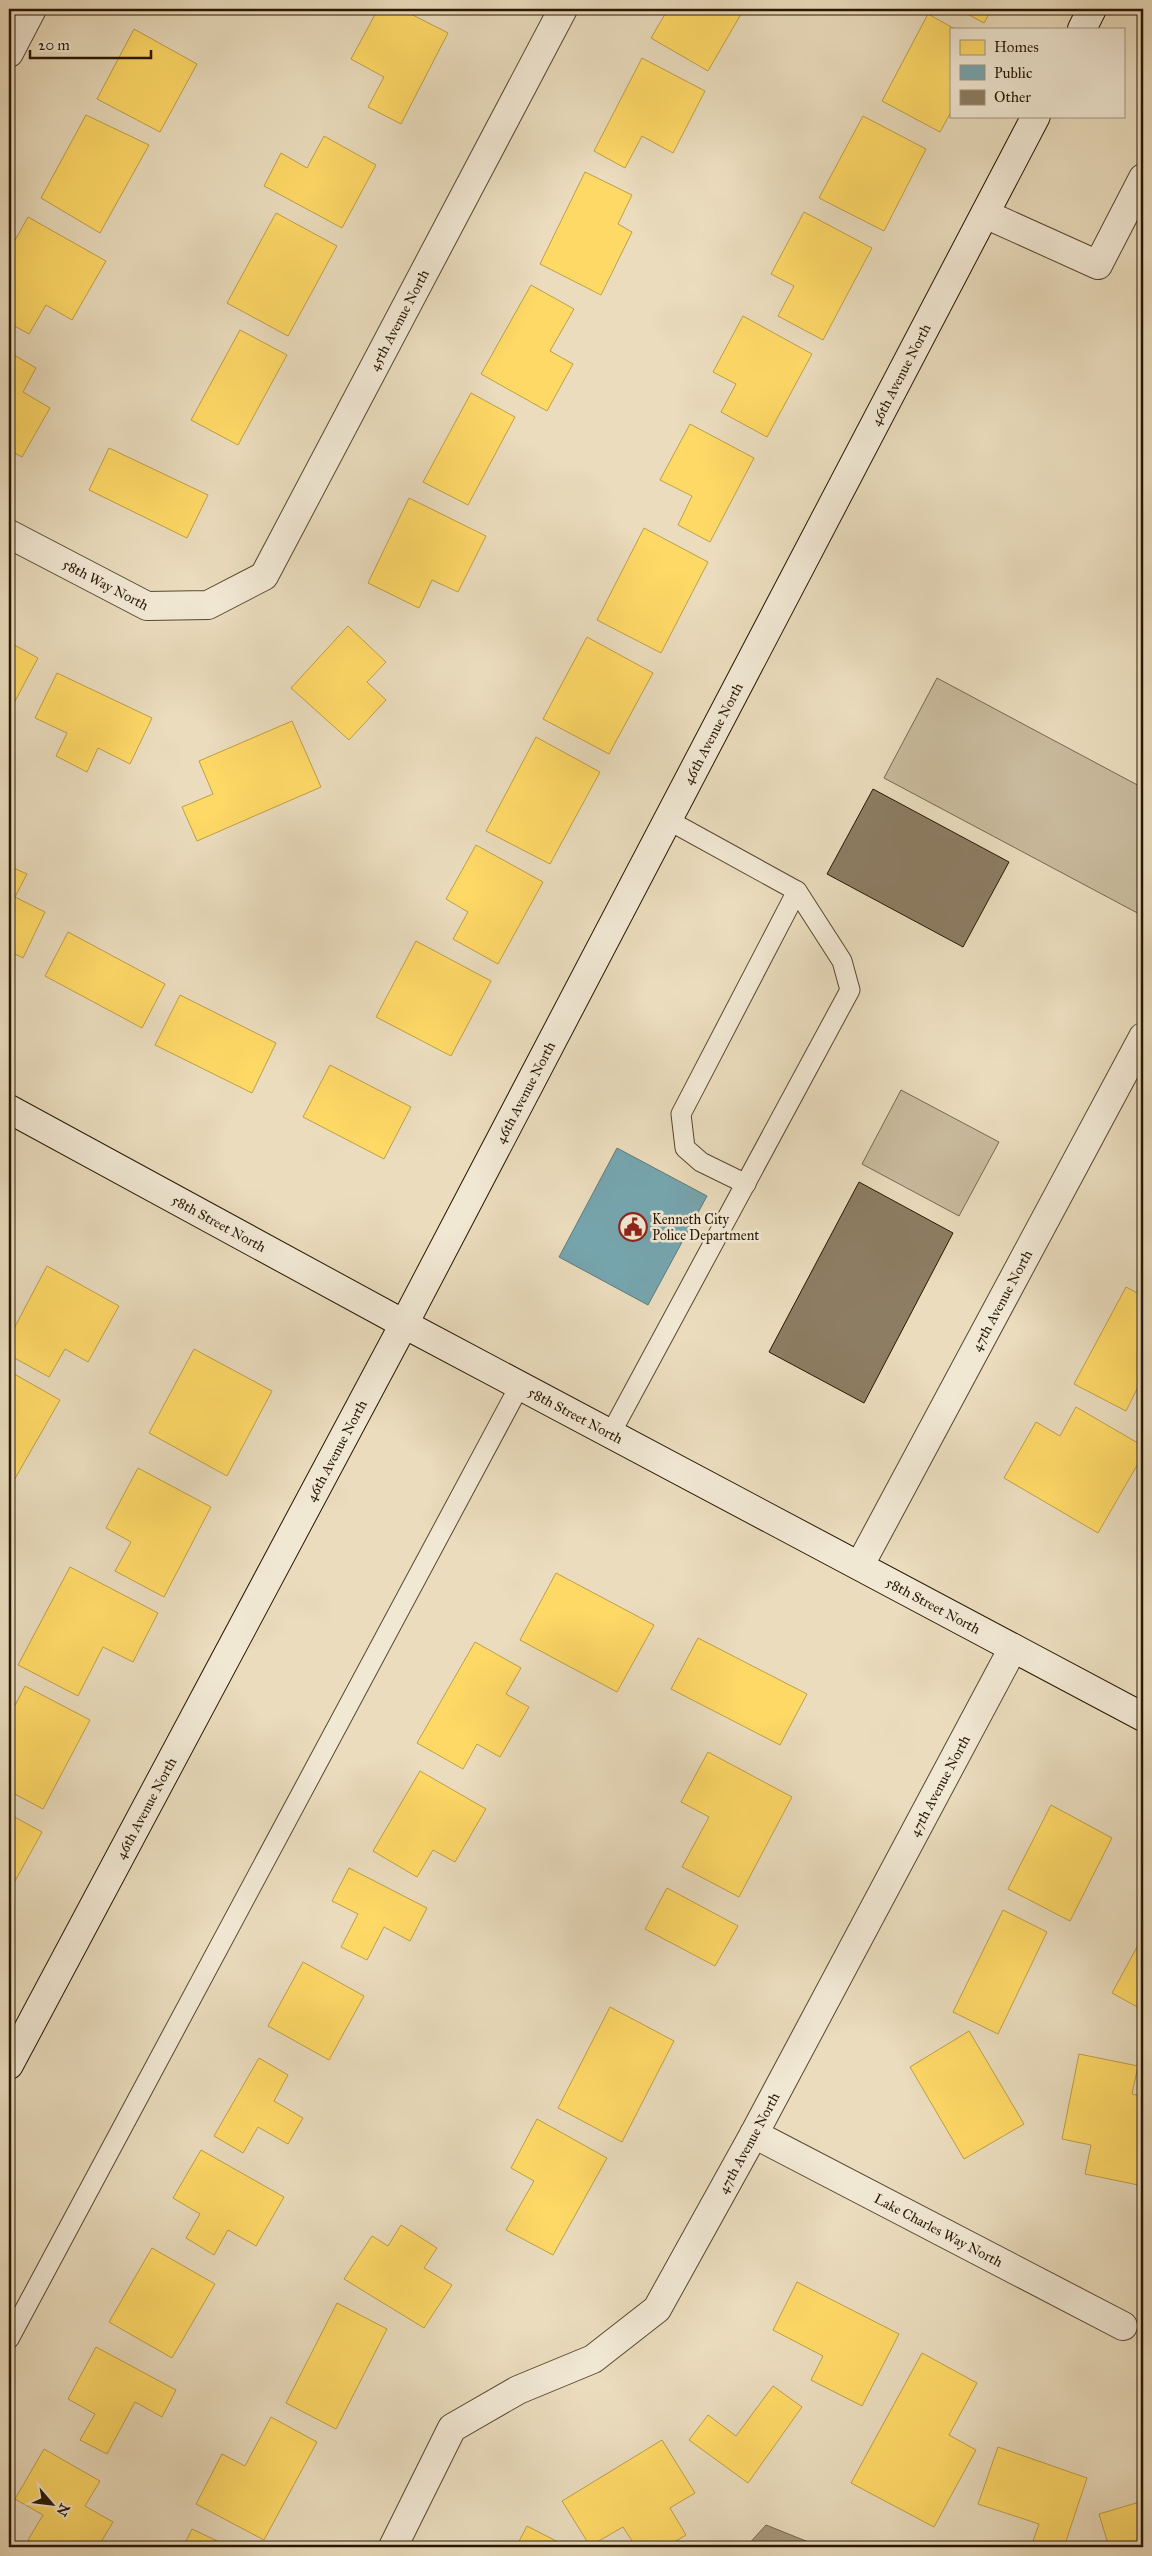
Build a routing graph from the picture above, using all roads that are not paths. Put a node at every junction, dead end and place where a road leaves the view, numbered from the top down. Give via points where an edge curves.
1 (32, 9) edge
2 (563, 9) edge
3 (1092, 9) edge
4 (1082, 28) edge
5 (9, 53) edge
6 (1035, 118) edge
7 (1143, 178) edge
8 (985, 214) junction
9 (9, 534) edge
10 (208, 605) joint
11 (668, 820) junction
12 (797, 891) junction
13 (1143, 1036) edge
14 (10, 1112) edge
15 (746, 1184) junction
16 (404, 1324) junction
17 (520, 1385) junction
18 (611, 1433) junction
19 (860, 1565) junction
20 (1013, 1648) junction
21 (1143, 1717) edge
22 (9, 2065) edge
23 (754, 2134) junction
24 (1123, 2326) dead end
25 (9, 2338) edge
26 (392, 2547) edge

1 - 5 street
2 - 10 street, 45th Avenue North via 264,576
3 - 4 street
6 - 8 street, 46th Avenue North
7 - 8 street via 1098,265
8 - 11 street, 46th Avenue North
9 - 10 street, 58th Way North via 147,606
11 - 12 lane
11 - 16 street, 46th Avenue North
12 - 15 lane via 842,961 850,990
12 - 15 lane via 681,1114 685,1148 701,1162
13 - 19 street, 47th Avenue North
14 - 16 street, 58th Street North
15 - 18 lane
16 - 17 street, 58th Street North
16 - 22 street, 46th Avenue North
17 - 18 street, 58th Street North
17 - 25 lane
18 - 19 street, 58th Street North
19 - 20 street, 58th Street North
20 - 21 street, 58th Street North
20 - 23 street, 47th Avenue North
23 - 24 street, Lake Charles Way North
23 - 26 street, 47th Avenue North via 657,2308 593,2359 518,2390 452,2428

